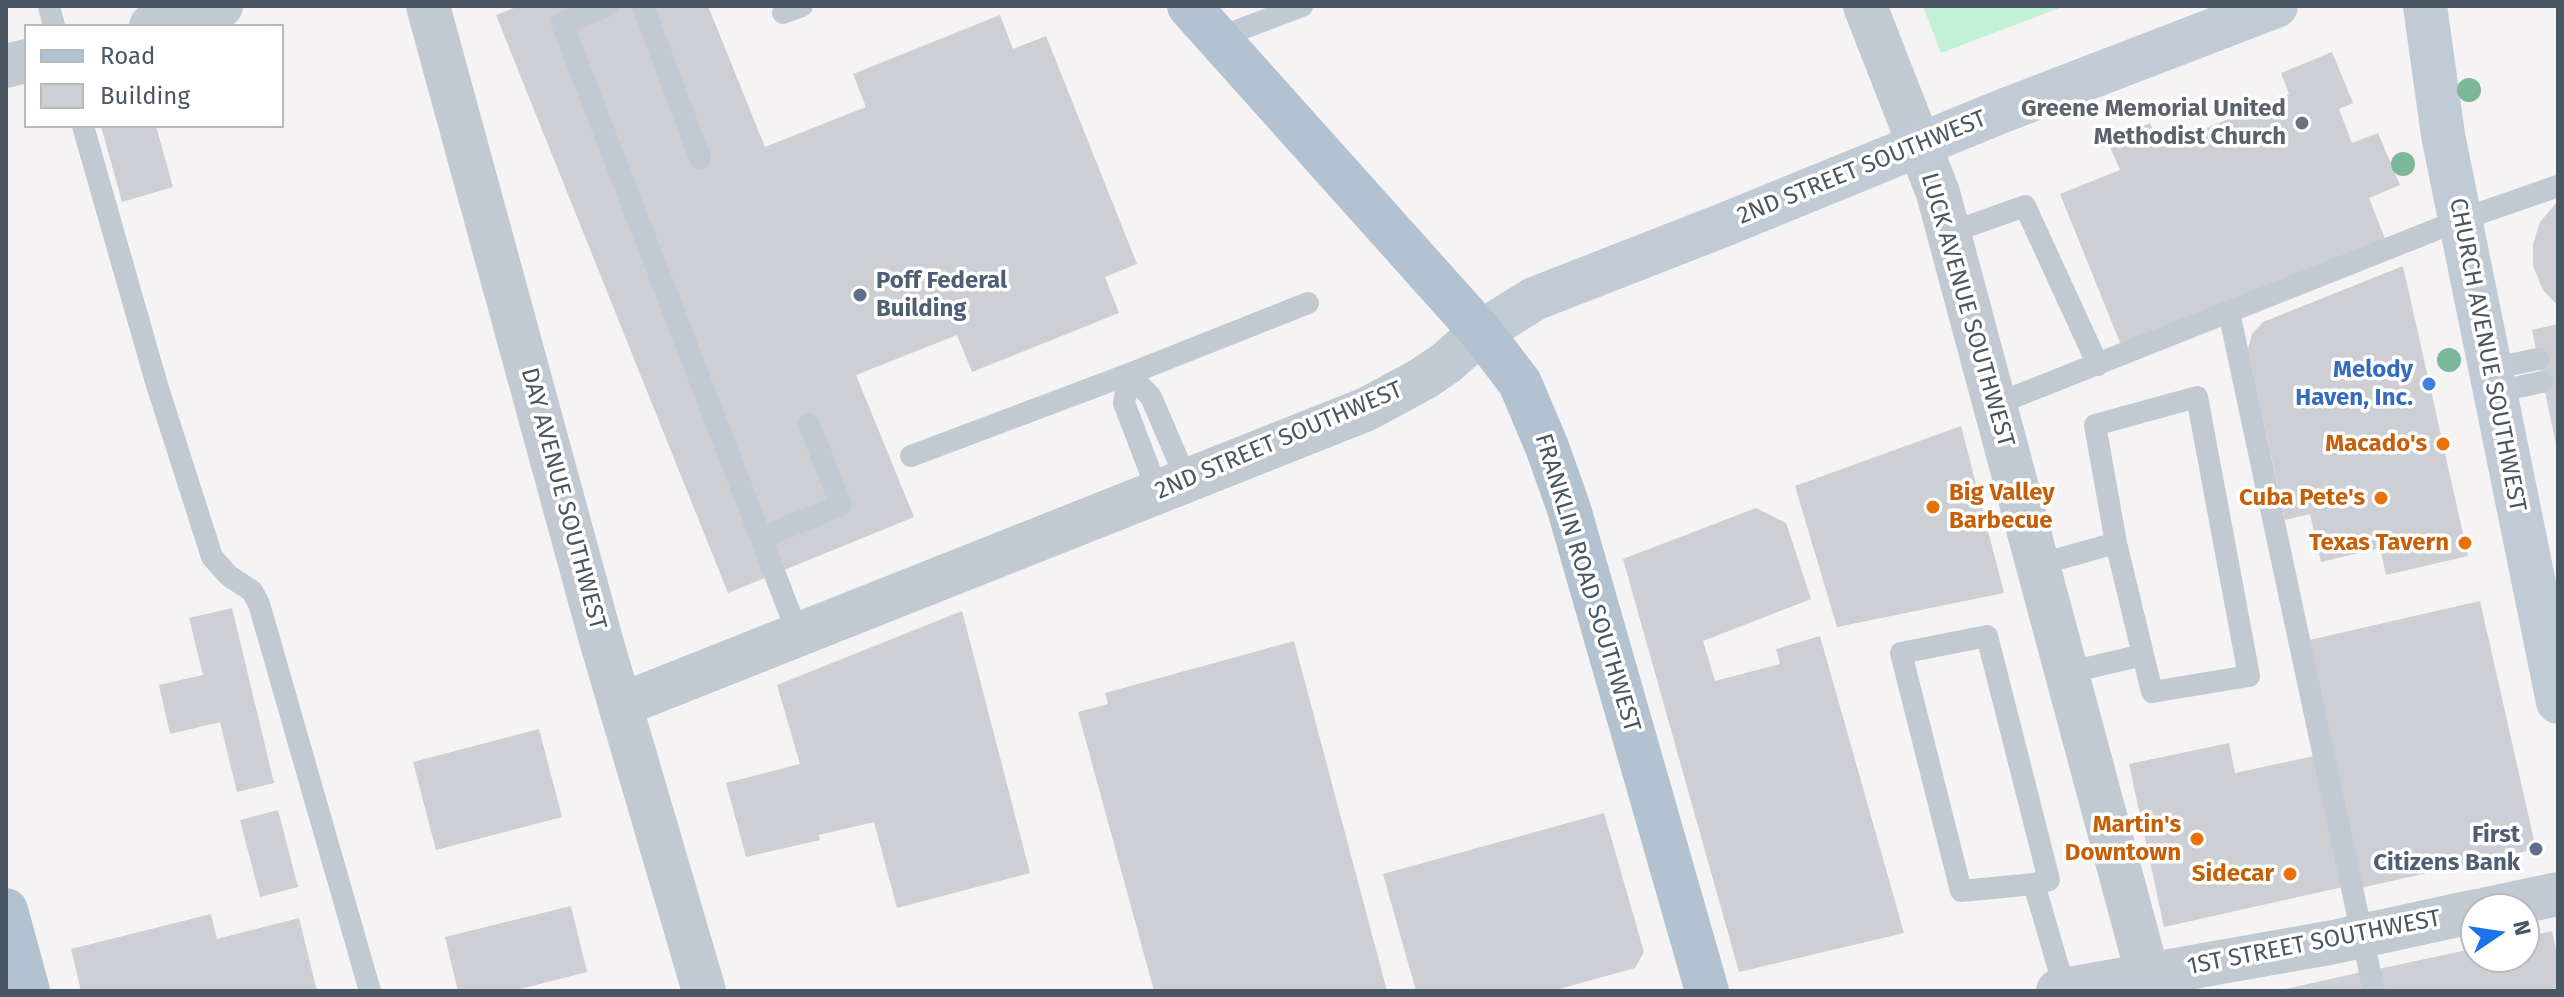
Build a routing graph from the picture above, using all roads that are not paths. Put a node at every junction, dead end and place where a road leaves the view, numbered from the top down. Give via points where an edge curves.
1 (428, 6) edge
2 (608, 6) edge
3 (643, 6) edge
4 (1189, 6) edge
5 (1302, 6) edge
6 (1865, 6) edge
7 (2276, 6) edge
8 (2425, 6) edge
9 (205, 8) edge
10 (157, 24) edge
11 (1218, 38) junction
12 (84, 128) edge
13 (1919, 145) junction
14 (700, 158) dead end
15 (2558, 186) edge
16 (2460, 220) junction
17 (1949, 233) junction
18 (1308, 303) dead end
19 (2229, 312) junction
20 (1481, 332) junction
21 (2538, 359) dead end
22 (2098, 365) junction
23 (1129, 374) junction
24 (2493, 380) junction
25 (2542, 382) dead end
26 (1994, 405) junction
27 (809, 424) dead end
28 (911, 456) dead end
29 (1172, 486) junction
30 (761, 538) junction
31 (2116, 543) junction
32 (2037, 565) junction
33 (798, 634) junction
34 (2143, 655) junction
35 (2066, 673) junction
36 (2558, 702) edge
37 (621, 705) junction
38 (2034, 884) junction
39 (6, 910) edge
40 (2460, 915) edge
41 (2363, 936) junction
42 (2150, 983) edge
43 (2061, 990) edge
44 (28, 991) edge
45 (370, 991) edge
46 (704, 991) edge
47 (1707, 991) edge
48 (2374, 991) edge

1 - 37 street, DAY AVENUE SOUTHWEST
2 - 30 lane via 562,23
3 - 14 lane
4 - 11 main road, FRANKLIN ROAD SOUTHWEST
5 - 11 lane
6 - 13 street, LUCK AVENUE SOUTHWEST
7 - 13 main road, 2ND STREET SOUTHWEST
8 - 16 main road, CHURCH AVENUE SOUTHWEST
9 - 10 street
11 - 20 main road, FRANKLIN ROAD SOUTHWEST
12 - 45 lane via 212,557 252,591 259,604
13 - 17 street, LUCK AVENUE SOUTHWEST
13 - 20 main road, 2ND STREET SOUTHWEST via 1534,299
15 - 16 lane
16 - 19 lane
16 - 24 main road, CHURCH AVENUE SOUTHWEST
17 - 22 lane via 2025,206
17 - 26 street, LUCK AVENUE SOUTHWEST
18 - 23 lane
19 - 22 lane
19 - 41 lane
20 - 29 street, 2ND STREET SOUTHWEST via 1424,378 1367,409
20 - 47 main road, FRANKLIN ROAD SOUTHWEST via 1520,383 1569,509
21 - 24 lane
22 - 26 lane
23 - 28 lane
23 - 29 lane via 1151,397
23 - 29 lane via 1124,403
24 - 25 lane
24 - 36 main road, CHURCH AVENUE SOUTHWEST
26 - 32 street, LUCK AVENUE SOUTHWEST
27 - 30 lane via 841,505
29 - 33 street, 2ND STREET SOUTHWEST
30 - 33 lane
31 - 32 lane
31 - 34 lane
31 - 34 lane via 2095,425 2197,397 2249,676 2152,692
32 - 35 street, LUCK AVENUE SOUTHWEST
33 - 37 street, 2ND STREET SOUTHWEST
34 - 35 lane
35 - 42 street, LUCK AVENUE SOUTHWEST
37 - 46 street, DAY AVENUE SOUTHWEST
38 - 38 lane via 2049,880 1987,636 1901,653 1961,891
38 - 43 lane
39 - 44 main road
40 - 41 street, 1ST STREET SOUTHWEST
41 - 42 street, 1ST STREET SOUTHWEST
41 - 48 lane
42 - 43 street, 1ST STREET SOUTHWEST

